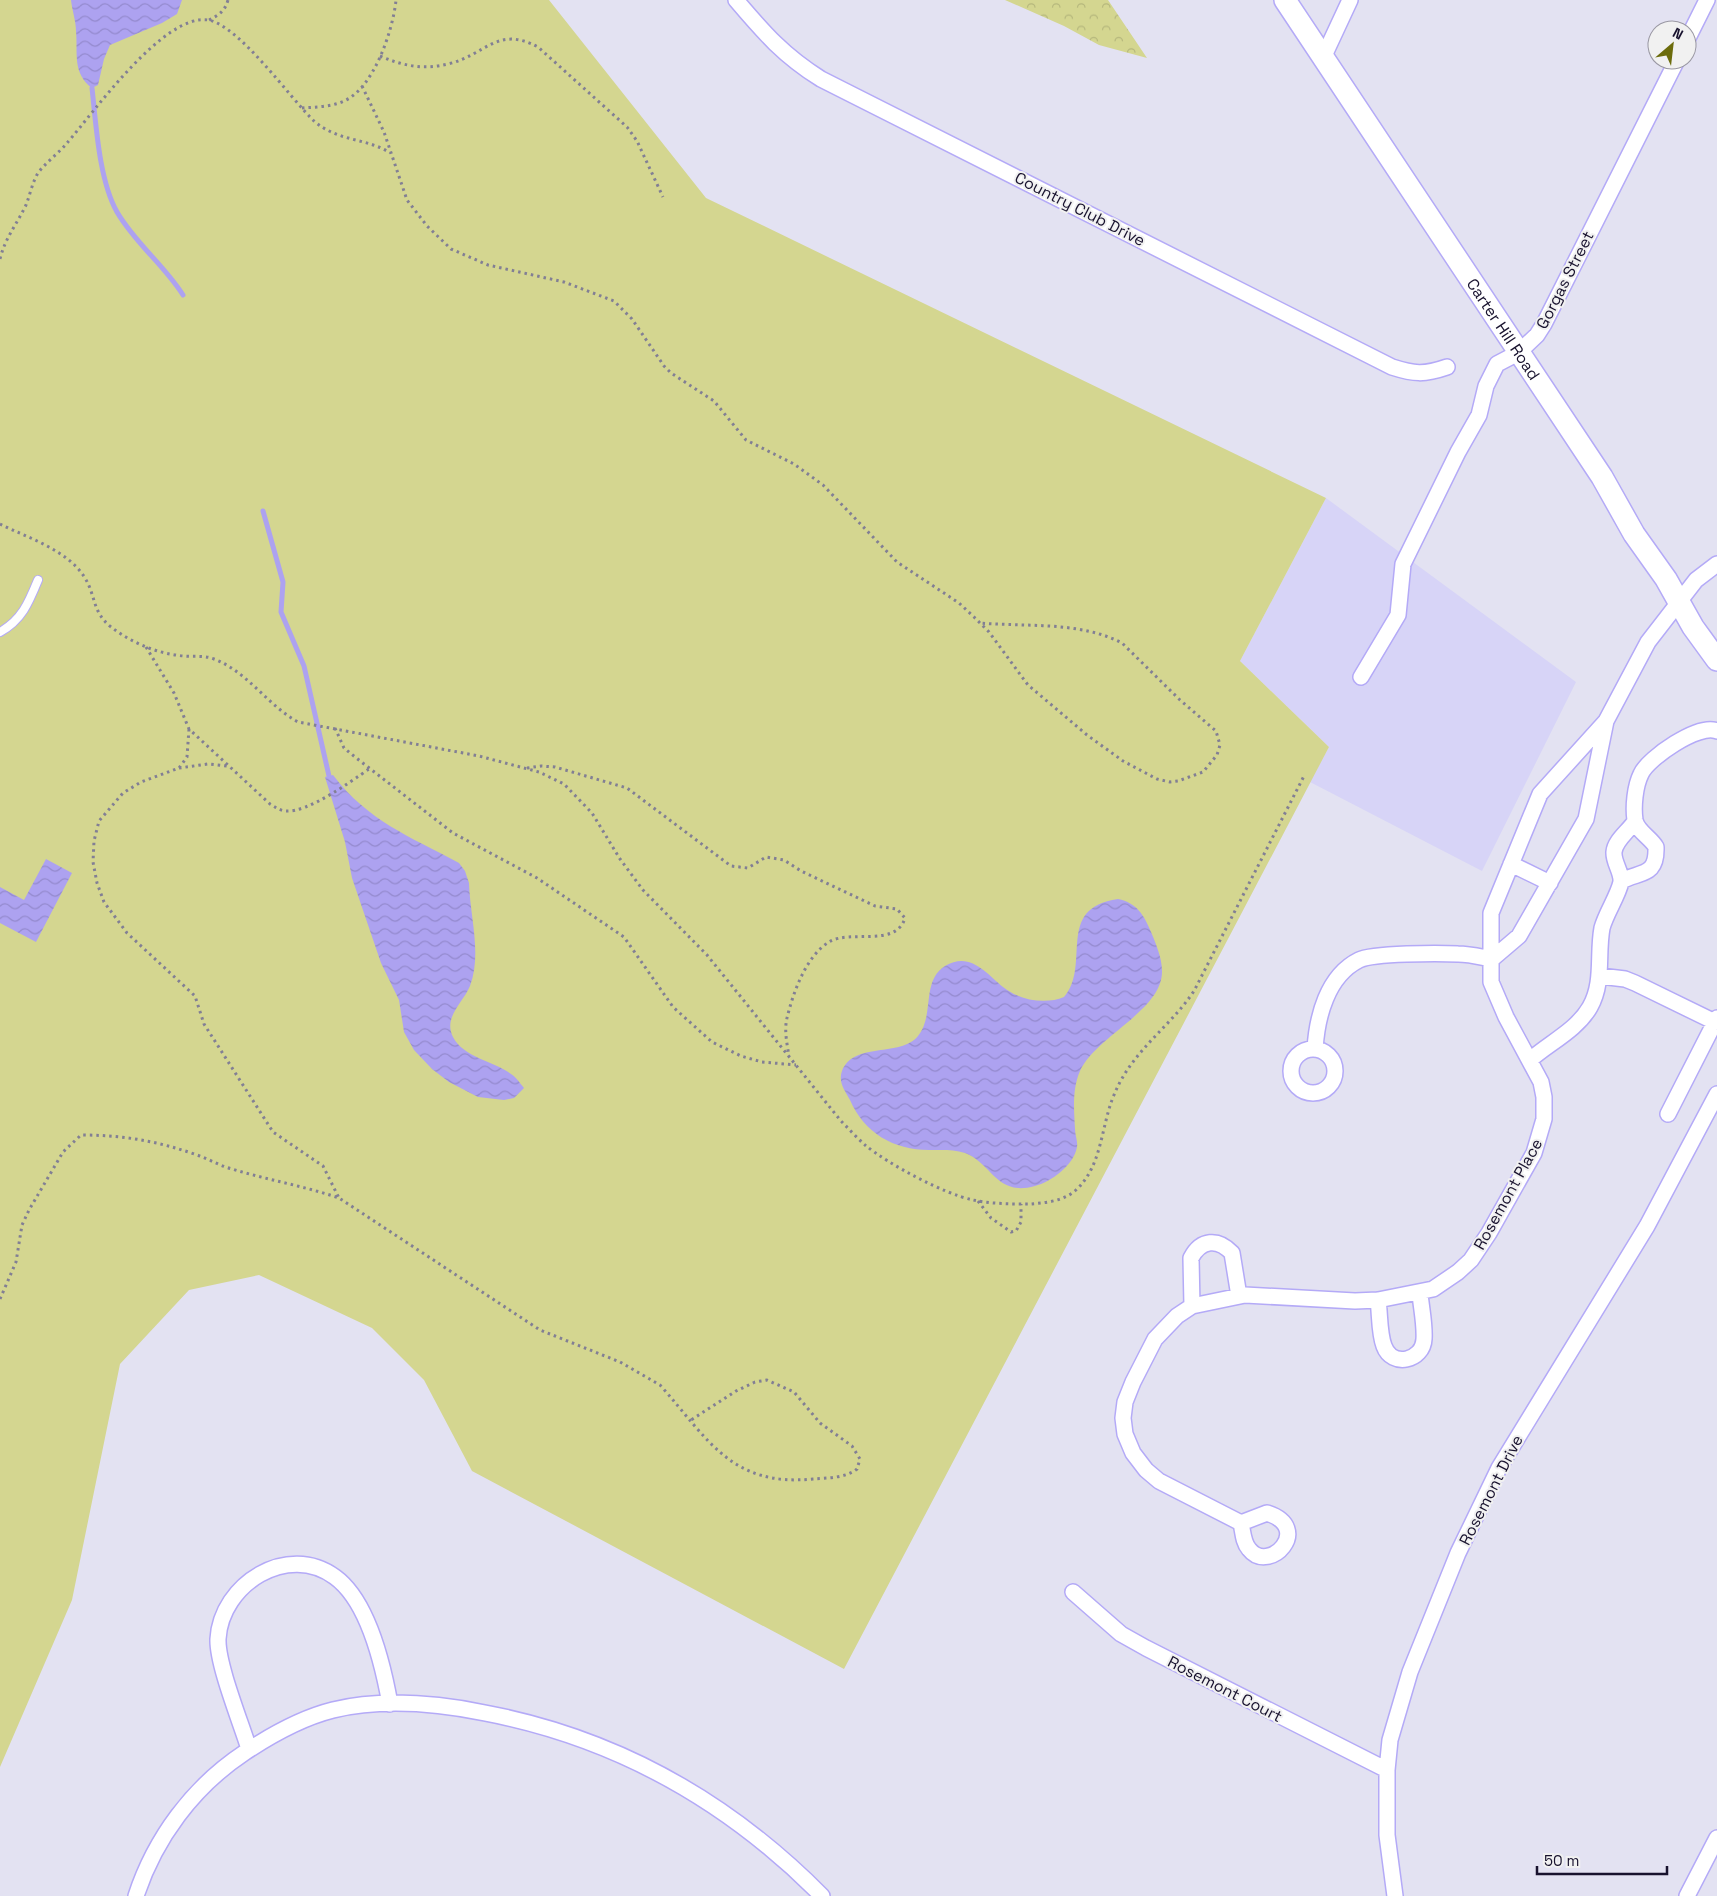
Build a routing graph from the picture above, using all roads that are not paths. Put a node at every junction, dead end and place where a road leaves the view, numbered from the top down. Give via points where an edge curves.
1 (736, 0) edge
2 (1285, 0) edge
3 (1350, 0) edge
4 (1707, 0) edge
5 (1697, 20) edge
6 (1323, 58) junction
7 (1672, 70) edge
8 (1518, 353) junction
9 (1447, 367) dead end
10 (1717, 564) edge
11 (38, 580) dead end
12 (1679, 602) junction
13 (0, 632) edge
14 (1717, 660) edge
15 (1361, 677) dead end
16 (1606, 721) junction
17 (1717, 731) edge
18 (1635, 821) junction
19 (1511, 864) junction
20 (1621, 881) junction
21 (1550, 883) junction
22 (1492, 959) junction
23 (1600, 976) junction
24 (1716, 1020) edge
25 (1315, 1049) dead end
26 (1530, 1060) junction
27 (1717, 1094) edge
28 (1668, 1114) dead end
29 (1420, 1292) junction
30 (1239, 1296) junction
31 (1378, 1300) junction
32 (1192, 1306) junction
33 (1241, 1523) dead end
34 (1073, 1592) dead end
35 (390, 1704) junction
36 (250, 1749) junction
37 (1387, 1770) junction
38 (1717, 1838) edge
39 (136, 1896) edge
40 (822, 1896) edge
41 (1395, 1896) edge
42 (1687, 1896) edge

1 - 9 street, Country Club Drive via 774,44 795,63 821,79 1392,367 1415,374
2 - 6 main road, Carter Hill Road
3 - 6 street
4 - 5 street
6 - 8 main road, Carter Hill Road
7 - 8 street, Gorgas Street via 1544,324
8 - 12 main road, Carter Hill Road via 1602,477 1634,534
8 - 15 street, Gorgas Street via 1497,364 1486,386 1479,415 1403,564 1398,615
10 - 12 street, Rosemont Place via 1696,580
11 - 13 lane via 25,611
12 - 14 main road, Carter Hill Road
12 - 16 street, Rosemont Place via 1648,642
16 - 19 street, Rosemont Place via 1540,794
16 - 21 street, Rosemont Place via 1586,819
17 - 18 street via 1705,728 1693,732 1642,772 1636,785
18 - 20 street via 1614,852
18 - 20 street via 1656,847 1657,859 1650,870
19 - 21 street
19 - 22 street, Rosemont Place via 1491,913
20 - 23 street via 1602,928
21 - 22 street, Rosemont Place via 1519,936
22 - 25 street via 1459,954 1381,956 1359,960 1341,975 1321,1009
22 - 26 street, Rosemont Place via 1491,982
23 - 24 street via 1630,981
23 - 26 street via 1590,1008 1579,1022
24 - 28 street
26 - 29 street, Rosemont Place via 1541,1082 1544,1097 1542,1127 1534,1153 1471,1260 1433,1289
27 - 37 street, Rosemont Drive via 1647,1226 1499,1468 1458,1553 1410,1672 1390,1740
29 - 31 street, Rosemont Place
29 - 31 street via 1424,1339 1422,1349 1410,1359 1399,1360 1389,1355 1384,1346
30 - 31 street, Rosemont Place
30 - 32 street, Rosemont Place
30 - 32 street via 1232,1253 1219,1243 1210,1242 1202,1245 1191,1258
32 - 33 street, Rosemont Place via 1154,1339 1125,1402 1125,1434 1133,1454 1159,1481
34 - 37 street, Rosemont Court via 1116,1629 1146,1648
35 - 36 street via 368,1704 332,1711 284,1728
35 - 36 street via 386,1680 364,1615 349,1590 324,1571 293,1565 275,1567 251,1579 236,1593 220,1625 221,1657
35 - 40 street via 422,1703 510,1717 616,1752 677,1782 740,1823
36 - 39 street via 200,1788 172,1823 152,1857
37 - 41 street, Rosemont Drive via 1387,1835
38 - 42 street

